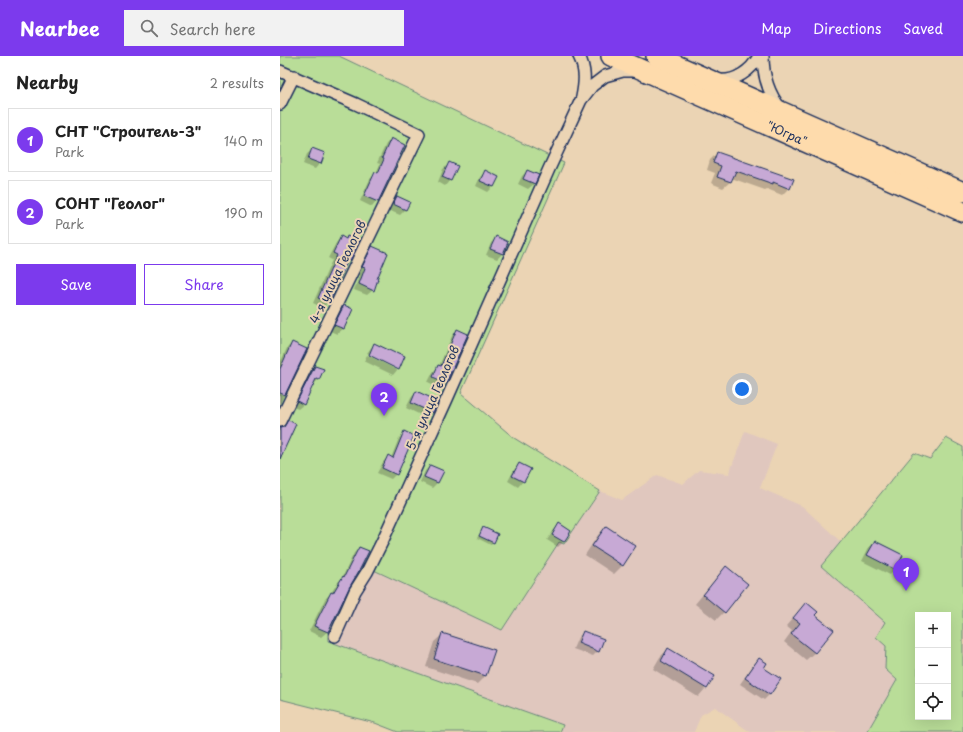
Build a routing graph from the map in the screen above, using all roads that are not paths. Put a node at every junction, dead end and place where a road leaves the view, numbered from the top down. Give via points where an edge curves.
1 (579, 56) edge
2 (611, 56) edge
3 (656, 56) edge
4 (759, 56) edge
5 (763, 56) edge
6 (280, 70) edge
7 (648, 73) junction
8 (294, 76) junction
9 (709, 80) junction
10 (581, 100) junction
11 (280, 104) edge
12 (786, 113) junction
13 (963, 192) edge
14 (963, 212) edge
15 (280, 421) edge
16 (335, 636) dead end

1 - 10 street via 585,80
2 - 7 highway, "Югра"
3 - 9 highway, "Югра"
4 - 9 street via 746,72 732,79
5 - 12 street via 769,91
6 - 8 street
7 - 10 street via 631,70 605,76 592,86
7 - 14 highway, "Югра"
8 - 11 street
8 - 15 street, 4-я улица Геологов via 419,134
9 - 12 highway, "Югра"
10 - 16 street, 5-я улица Геологов via 448,399
12 - 13 highway, "Югра"

